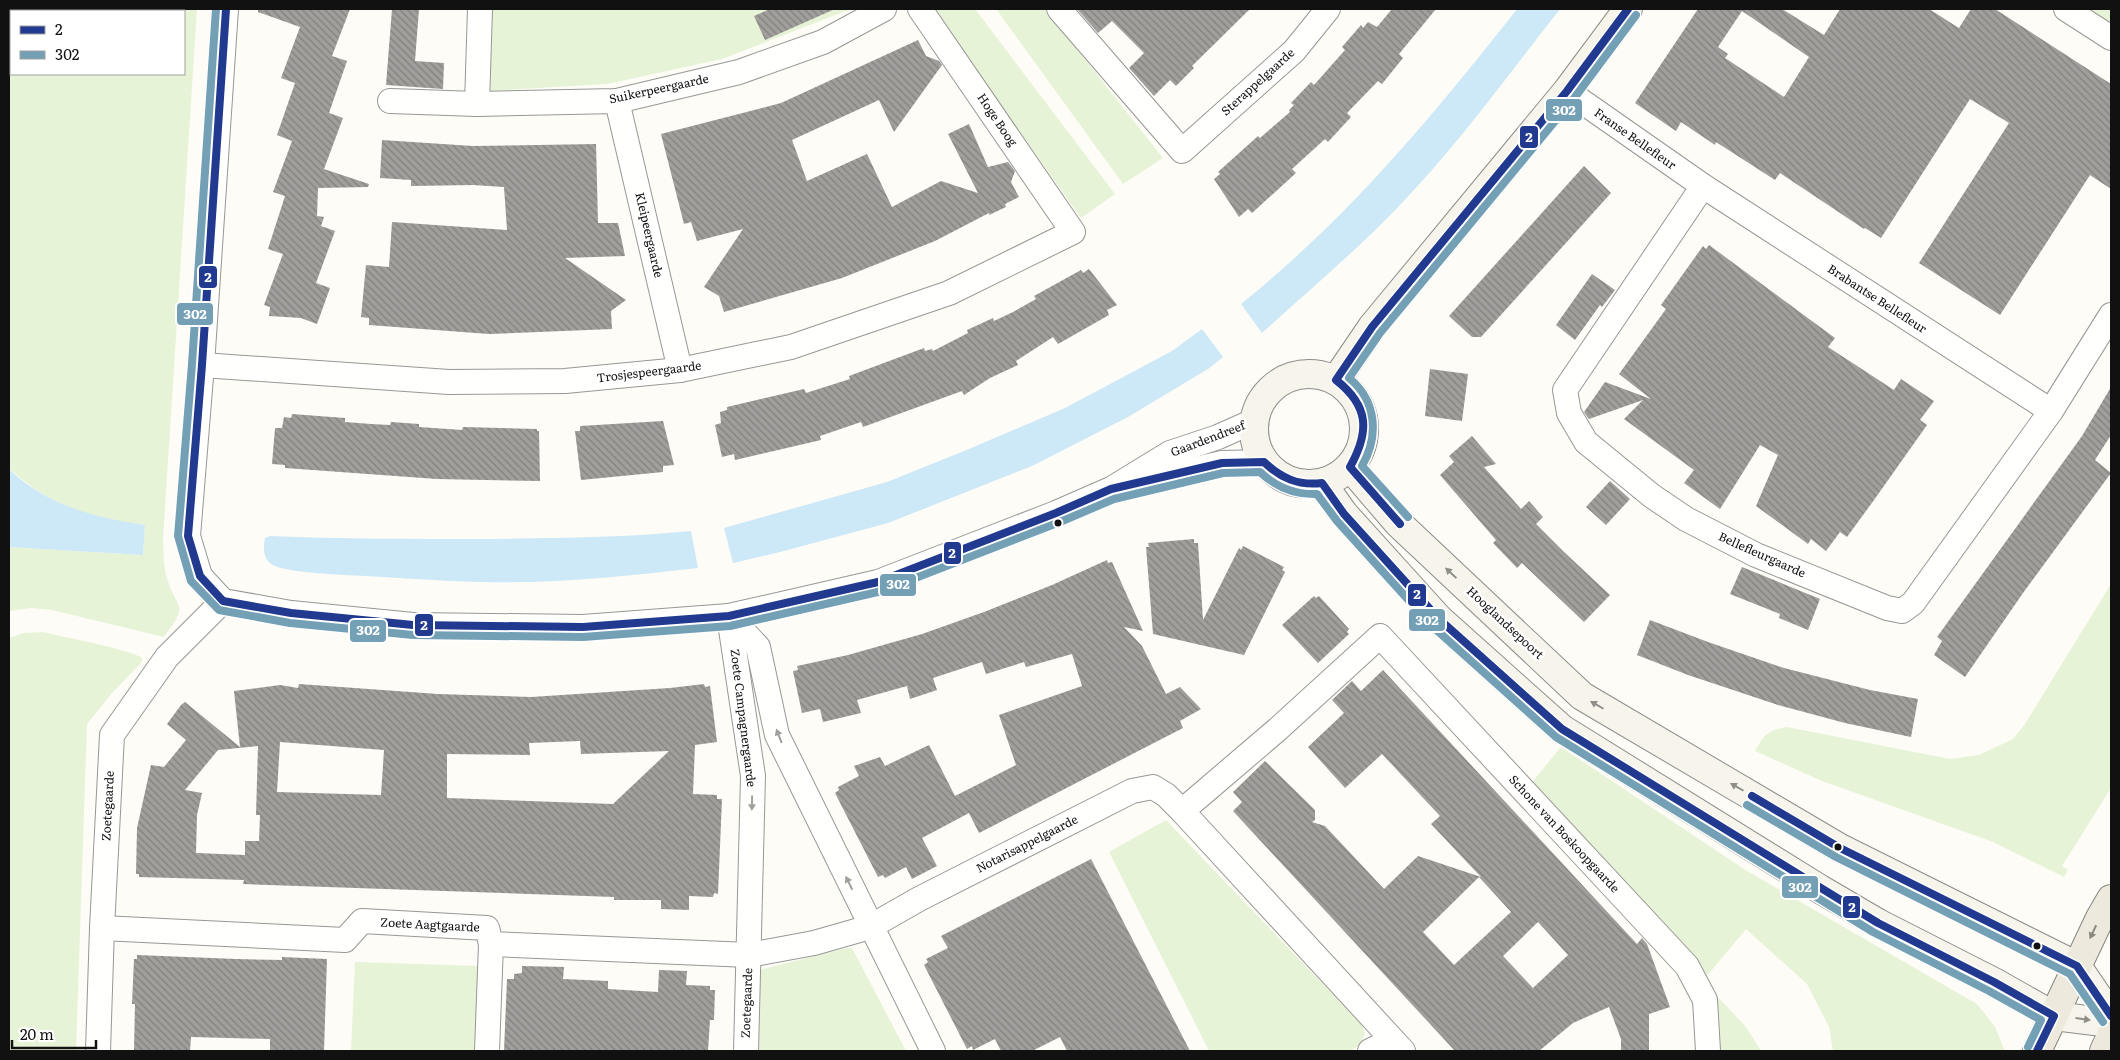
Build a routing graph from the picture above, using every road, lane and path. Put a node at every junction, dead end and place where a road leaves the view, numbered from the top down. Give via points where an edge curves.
1 (226, 9) edge
2 (480, 9) edge
3 (884, 9) edge
4 (920, 9) edge
5 (1059, 9) edge
6 (1328, 9) edge
7 (1628, 9) edge
8 (2066, 9) edge
9 (2111, 38) edge
10 (1567, 91) junction
11 (390, 101) dead end
12 (617, 101) junction
13 (477, 104) junction
14 (1703, 186) junction
15 (1072, 232) joint
16 (2111, 315) edge
17 (202, 364) junction
18 (680, 370) junction
19 (1336, 380) junction
20 (2051, 410) junction
21 (1254, 421) junction
22 (1264, 462) junction
23 (1350, 467) junction
24 (1322, 483) junction
25 (1111, 489) junction
26 (224, 601) junction
27 (729, 616) junction
28 (1182, 810) junction
29 (2111, 900) edge
30 (870, 927) junction
31 (102, 928) junction
32 (491, 944) junction
33 (749, 955) junction
34 (2077, 966) junction
35 (2054, 1016) junction
36 (2111, 1016) edge
37 (2111, 1023) edge
38 (2111, 1036) edge
39 (1397, 1046) edge
40 (98, 1051) edge
41 (487, 1051) edge
42 (746, 1051) edge
43 (933, 1051) edge
44 (1370, 1051) edge
45 (1708, 1051) edge
46 (2037, 1051) edge
47 (2104, 1051) edge

1 - 17 street
2 - 13 street
3 - 12 street, Suikerpeergaarde via 823,42 739,72
4 - 15 street, Hoge Boog
5 - 6 street, Sterappelgaarde via 1182,151 1294,50
7 - 10 street
8 - 9 street
10 - 14 street, Franse Bellefleur
10 - 19 street via 1372,327
11 - 13 street, Suikerpeergaarde
12 - 13 street, Suikerpeergaarde
12 - 18 street, Kleipeergaarde
14 - 20 street, Brabantse Bellefleur
14 - 20 street, Bellefleurgaarde via 1565,390 1569,413 1586,442 1652,496 1686,519 1756,555 1887,608 1902,611 1913,603
15 - 18 street, Trosjespeergaarde via 948,293 791,347
16 - 20 street, Bellefleurgaarde
17 - 18 street, Trosjespeergaarde via 450,382 565,381
17 - 26 street via 188,536 200,576
19 - 21 street via 1310,374 1287,378 1264,397
19 - 23 street via 1359,404 1364,425 1359,453
21 - 22 street via 1255,441
21 - 25 street, Gaardendreef via 1170,453
22 - 24 street via 1292,482
22 - 25 street, Gaardendreef via 1222,463
23 - 24 street
34 -> 23 street, Hooglandsepoort via 1840,848 1582,696 1398,522
24 - 35 street via 1344,514 1439,619 1562,729 1878,923
25 - 27 street, Gaardendreef via 878,582
26 - 27 street, Gaardendreef via 291,613 413,624 583,627
26 - 31 street, Zoetegaarde via 167,657 112,735
30 -> 27 street, Zoete Campagnergaarde via 777,735 758,647
27 -> 33 street, Zoete Campagnergaarde via 752,776
28 - 30 street, Notarisappelgaarde via 1166,794 1152,787 1132,791
28 - 39 street, Notarisappelgaarde
28 - 45 street, Schone van Boskoopgaarde via 1278,729 1380,636 1687,966 1706,1000
29 -> 34 main road
30 - 33 street, Zoete Aagtgaarde via 814,943
30 - 43 street
31 - 32 street, Zoete Aagtgaarde via 345,940 362,921 487,928
31 - 40 street, Zoetegaarde
32 - 33 street, Zoete Aagtgaarde
32 - 41 street
33 - 42 street, Zoetegaarde
34 - 35 main road
34 - 36 street, Hooglandsepoort
35 -> 37 street
35 - 46 main road
38 - 47 main road
39 - 44 street

